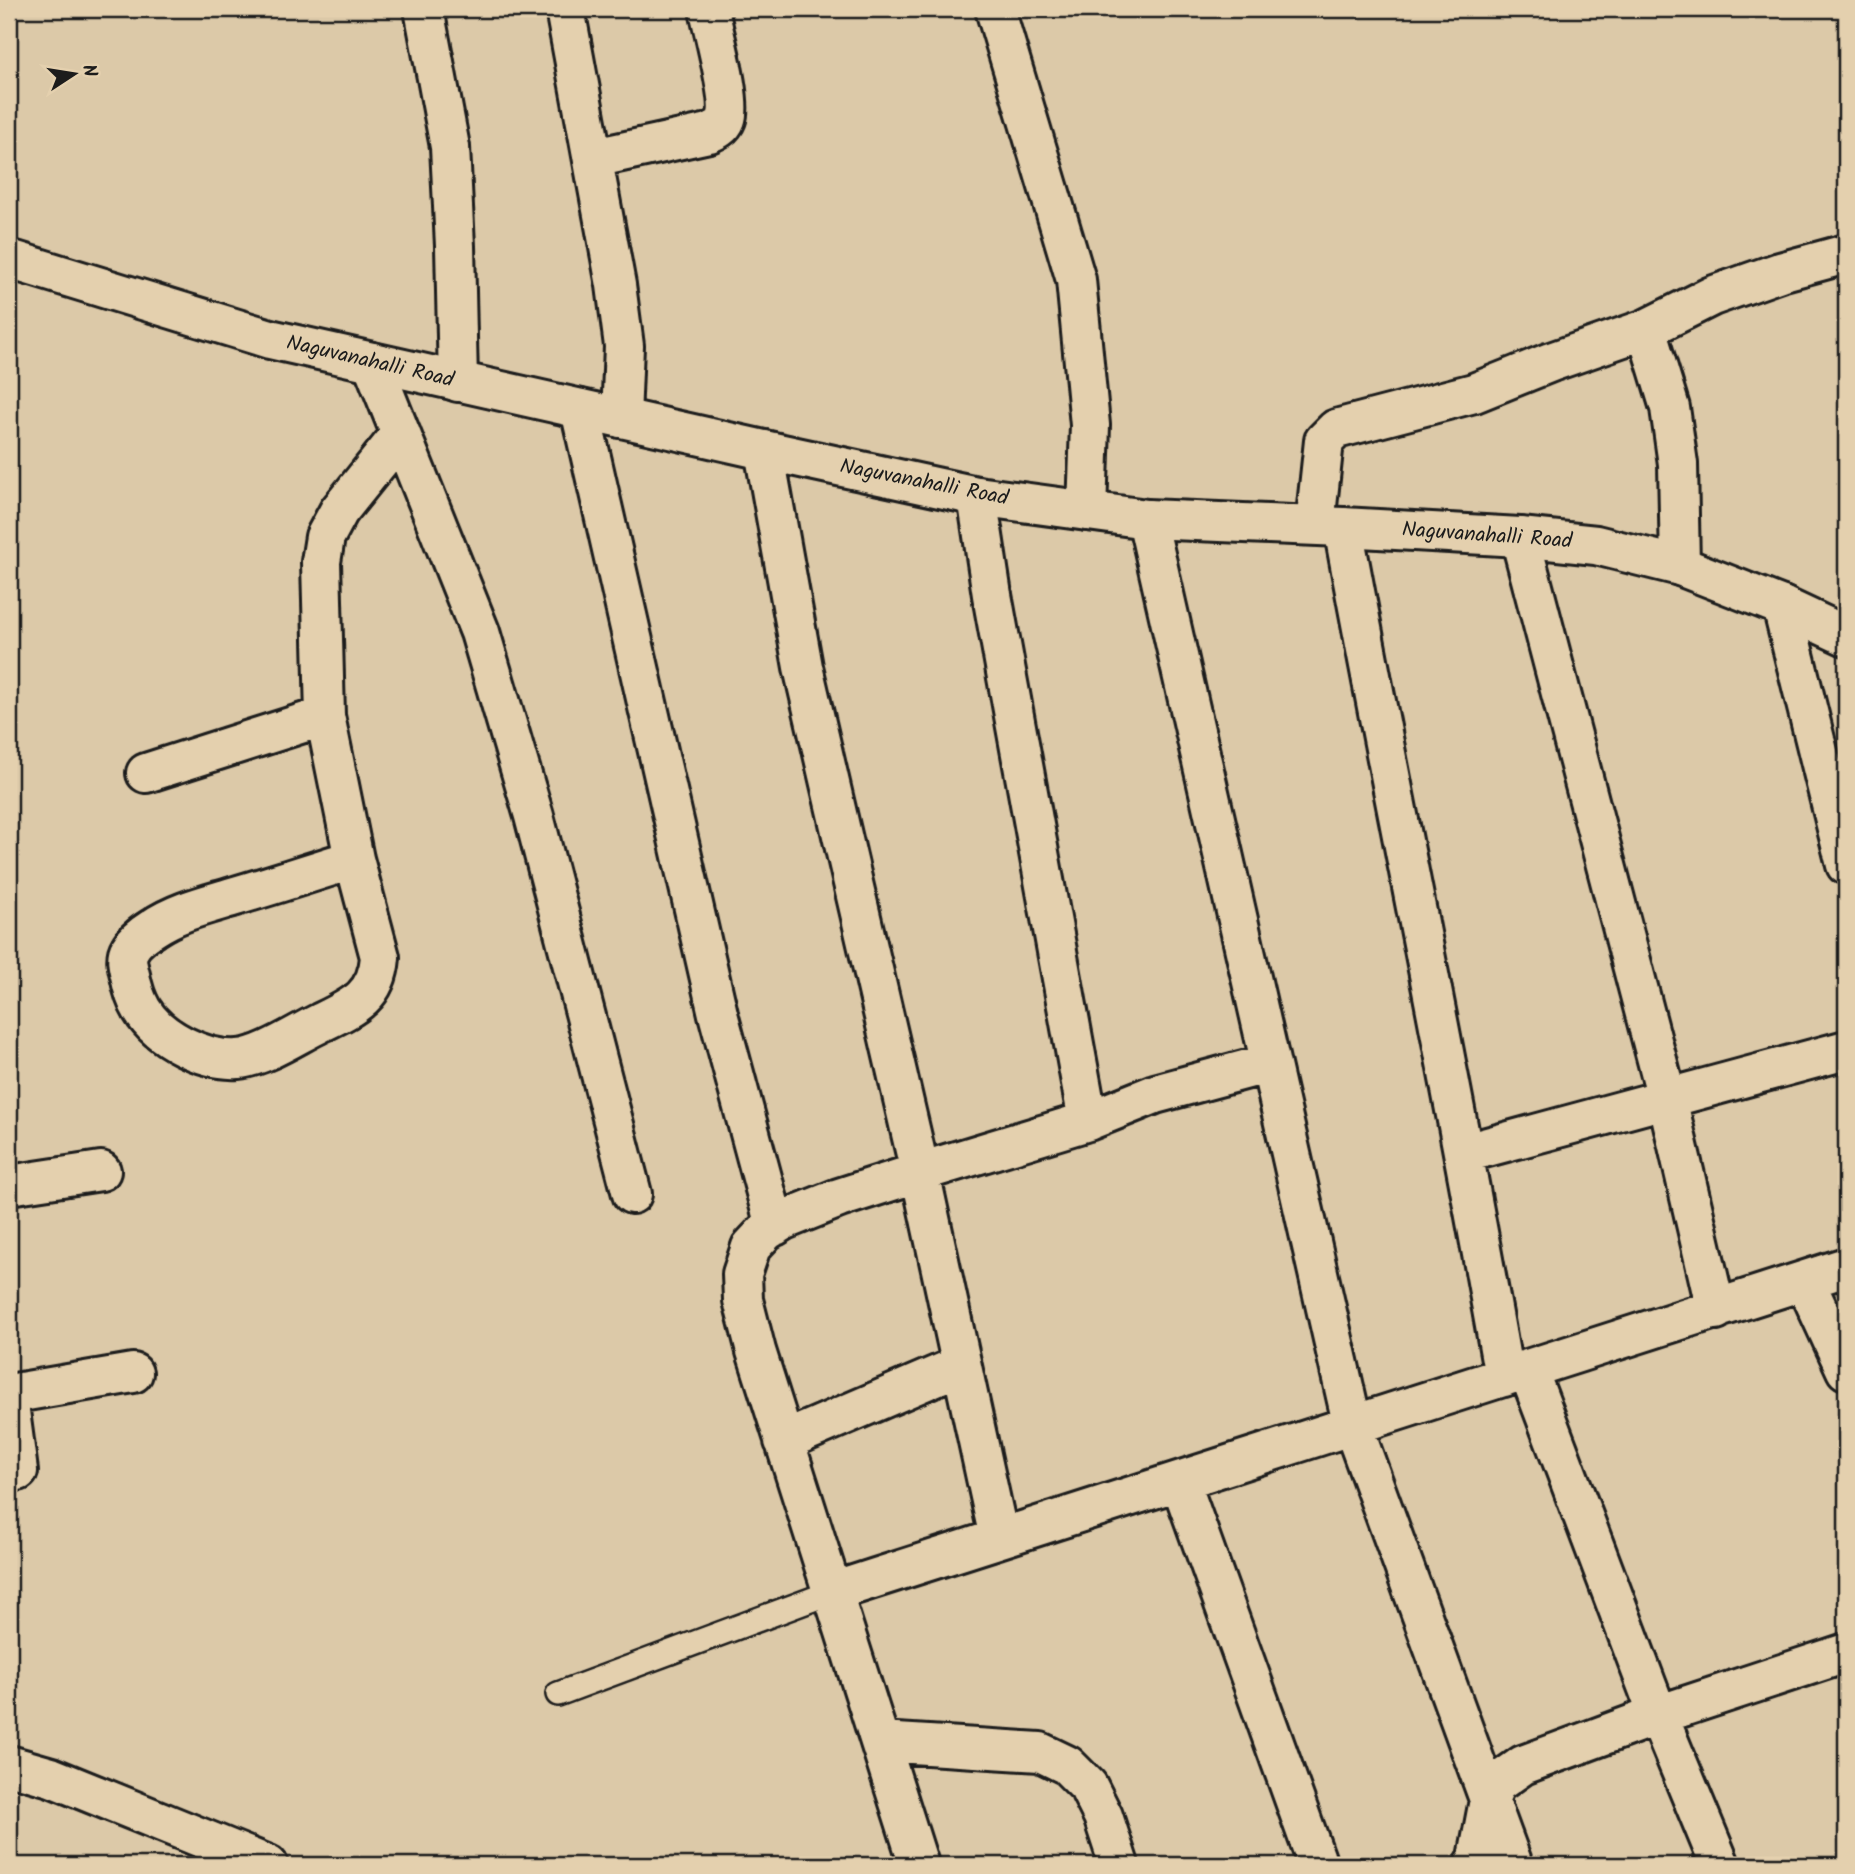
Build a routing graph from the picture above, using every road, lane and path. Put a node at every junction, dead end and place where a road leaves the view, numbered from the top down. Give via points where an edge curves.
1 (424, 9) edge
2 (565, 9) edge
3 (709, 9) edge
4 (995, 9) edge
5 (594, 158) junction
6 (1846, 254) edge
7 (9, 259) edge
8 (1646, 329) junction
9 (372, 362) junction
10 (458, 382) junction
11 (580, 409) junction
12 (621, 418) junction
13 (401, 434) junction
14 (764, 450) junction
15 (977, 496) junction
16 (1087, 511) junction
17 (1147, 519) junction
18 (1329, 526) junction
19 (1520, 537) junction
20 (1680, 566) junction
21 (1782, 606) junction
22 (1846, 636) edge
23 (325, 716) junction
24 (146, 773) dead end
25 (354, 859) junction
26 (1846, 865) edge
27 (1846, 1050) edge
28 (1270, 1063) junction
29 (1667, 1098) junction
30 (1088, 1121) junction
31 (1465, 1153) junction
32 (101, 1171) dead end
33 (920, 1171) junction
34 (9, 1185) edge
35 (632, 1194) dead end
36 (775, 1226) junction
37 (1846, 1267) edge
38 (1805, 1281) junction
39 (1716, 1310) junction
40 (961, 1365) junction
41 (1846, 1370) edge
42 (133, 1373) dead end
43 (1516, 1374) junction
44 (9, 1394) edge
45 (9, 1404) edge
46 (1353, 1427) junction
47 (784, 1441) junction
48 (18, 1471) dead end
49 (1180, 1481) junction
50 (999, 1538) junction
51 (832, 1592) junction
52 (1845, 1657) edge
53 (558, 1695) dead end
54 (1658, 1714) junction
55 (880, 1742) junction
56 (9, 1765) edge
57 (1489, 1800) junction
58 (268, 1865) edge
59 (919, 1865) edge
60 (1119, 1865) edge
61 (1318, 1865) edge
62 (1474, 1865) edge
63 (1513, 1865) edge
64 (1720, 1865) edge

1 - 10 street via 450,147
2 - 5 street
3 - 5 street via 727,102 720,128
4 - 16 street via 1076,280 1090,425
5 - 12 street via 624,346
6 - 8 street via 1712,296
7 - 9 street, Naguvanahalli Road via 270,339
8 - 18 street via 1474,393 1336,429 1324,441
8 - 20 street via 1670,408 1678,464
9 - 10 street, Naguvanahalli Road
9 - 13 street
10 - 11 street, Naguvanahalli Road
11 - 12 street, Naguvanahalli Road
11 - 36 street via 718,1014
12 - 14 street, Naguvanahalli Road
13 - 23 street via 339,511 325,537 321,562
13 - 35 street via 480,632 534,816
14 - 15 street, Naguvanahalli Road
14 - 33 street via 803,667
15 - 16 street, Naguvanahalli Road
15 - 30 street
16 - 17 street, Naguvanahalli Road
17 - 18 street, Naguvanahalli Road
17 - 28 street
18 - 19 street, Naguvanahalli Road
18 - 31 street via 1399,830
19 - 20 street, Naguvanahalli Road via 1596,545
19 - 29 street
20 - 21 street, Naguvanahalli Road
21 - 22 street, Naguvanahalli Road
21 - 26 street
23 - 24 street
23 - 25 street
25 - 25 street via 188,911 155,926 128,951 131,983 142,1011 165,1035 220,1059 240,1059 364,998 374,986 380,957
27 - 29 street
28 - 30 street via 1155,1094
28 - 46 street
29 - 31 street
29 - 39 street
30 - 33 street
31 - 43 street
32 - 34 street
33 - 36 street
33 - 40 street
36 - 47 street via 751,1247 742,1274 743,1300
37 - 38 street
38 - 39 street
38 - 41 street
39 - 43 street
40 - 47 street
40 - 50 street
42 - 44 street
43 - 46 street
43 - 54 street
45 - 48 street
46 - 49 street
46 - 57 street
47 - 51 street
49 - 50 street
49 - 61 street
50 - 51 street
51 - 53 lane
51 - 55 street
52 - 54 street
54 - 57 street via 1523,1765 1496,1784
54 - 64 street
55 - 59 street
55 - 60 street via 1040,1752 1068,1765 1088,1786 1104,1816
56 - 58 street via 51,1777
57 - 62 street
57 - 63 street

